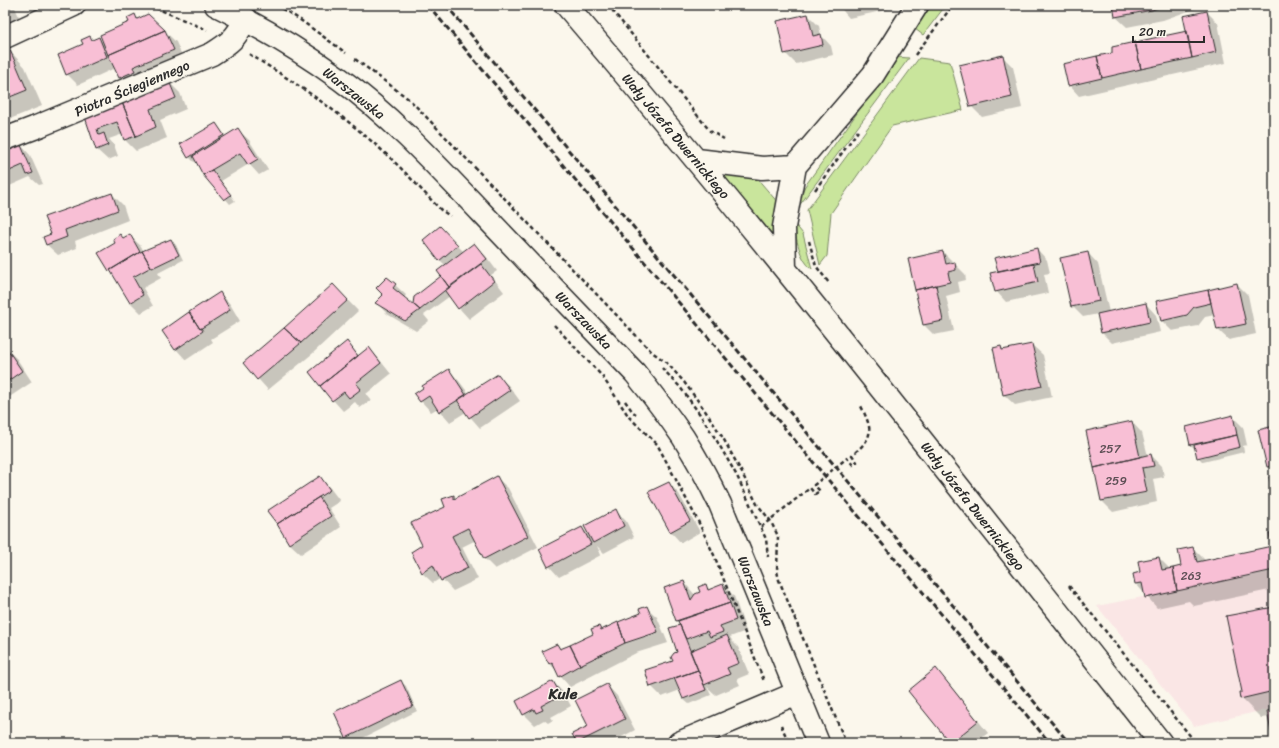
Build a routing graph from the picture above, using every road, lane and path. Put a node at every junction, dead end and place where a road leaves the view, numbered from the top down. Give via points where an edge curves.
1 (74, 5) edge
2 (149, 5) edge
3 (216, 5) edge
4 (566, 5) edge
5 (608, 5) edge
6 (917, 5) edge
7 (246, 20) junction
8 (5, 37) edge
9 (230, 42) junction
10 (5, 139) edge
11 (729, 142) dead end
12 (697, 160) junction
13 (795, 166) junction
14 (453, 217) dead end
15 (808, 239) dead end
16 (785, 268) junction
17 (830, 285) dead end
18 (549, 320) dead end
19 (665, 370) dead end
20 (861, 406) dead end
21 (797, 693) junction
22 (772, 703) junction
23 (679, 743) edge
24 (789, 743) edge
25 (818, 743) edge
26 (1160, 743) edge

1 - 8 street
2 - 9 path
3 - 7 street, Warszawska
4 - 12 street, Wały Józefa Dwernickiego
5 - 11 path via 710,131
6 - 13 street via 873,75
7 - 9 street, Piotra Ściegiennego via 237,36
7 - 21 street, Warszawska via 288,43 341,80 392,122 635,373 682,436 706,476 720,504
9 - 10 street, Piotra Ściegiennego via 212,54
9 - 14 path via 301,86 342,117 387,155 441,210
12 - 13 street via 762,168
12 - 16 street, Wały Józefa Dwernickiego
13 - 16 street via 784,227
15 - 17 path via 816,266
16 - 26 street, Wały Józefa Dwernickiego
18 - 22 path via 602,376 629,417 657,444 714,555
19 - 20 path via 717,440 761,528 810,488 815,494 820,491 814,485 847,458 853,465 857,462 852,455 867,441 870,425
21 - 22 street
21 - 25 street, Warszawska
22 - 23 street
22 - 24 path

